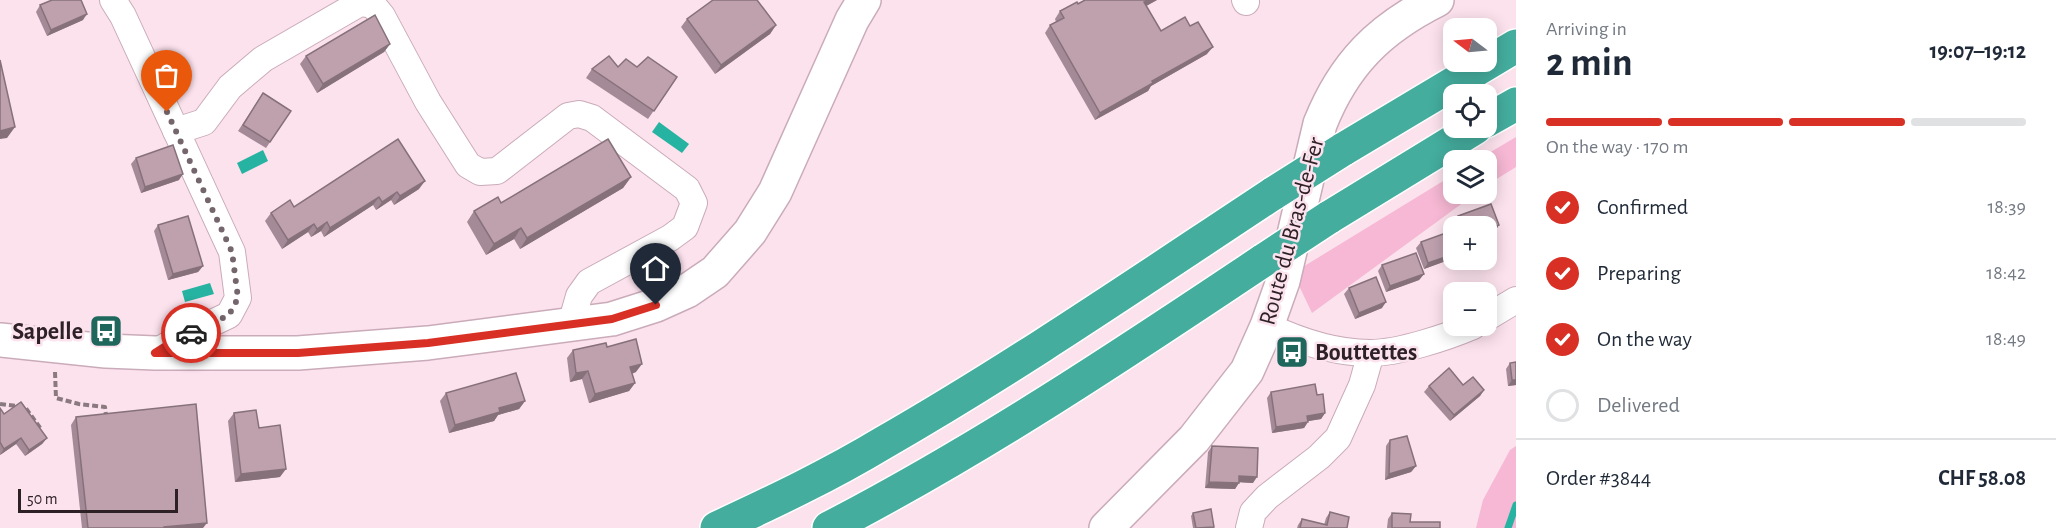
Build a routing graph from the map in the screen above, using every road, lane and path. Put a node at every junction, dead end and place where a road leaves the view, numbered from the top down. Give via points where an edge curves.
1 (113, 0) edge
2 (864, 0) edge
3 (1437, 0) edge
4 (1516, 46) edge
5 (1516, 104) edge
6 (1497, 115) edge
7 (176, 131) junction
8 (1459, 138) edge
9 (1516, 300) edge
10 (1497, 311) edge
11 (571, 324) junction
12 (1267, 326) junction
13 (1444, 336) edge
14 (0, 340) edge
15 (155, 353) junction
16 (1371, 353) junction
17 (55, 369) dead end
18 (0, 404) edge
19 (106, 418) edge
20 (41, 429) edge
21 (717, 528) edge
22 (830, 528) edge
23 (1106, 528) edge
24 (1249, 528) edge

1 - 7 street
2 - 11 street via 774,192 750,232 715,272 656,305 612,319
3 - 12 street, Route du Bras-de-Fer via 1380,37 1352,65 1329,100 1283,281
4 - 21 highway, bridge via 1274,193 982,384 892,438
5 - 6 highway
7 - 11 street via 204,122 230,87 263,59 360,3 373,5 468,165 480,172 497,171 568,116 579,114 592,118 687,189 694,203 685,227 589,282 579,296
7 - 15 street via 232,252 238,298 229,315
8 - 22 highway, bridge via 1328,218 1016,423
9 - 10 street
11 - 15 street via 428,343 298,353
12 - 16 street via 1328,348
12 - 23 street, Route du Bras-de-Fer via 1246,371 1194,439
13 - 16 street
14 - 15 street
16 - 24 street via 1362,385 1338,438 1320,457 1267,497 1253,512
17 - 19 path via 56,398 105,407
18 - 20 path via 25,407

